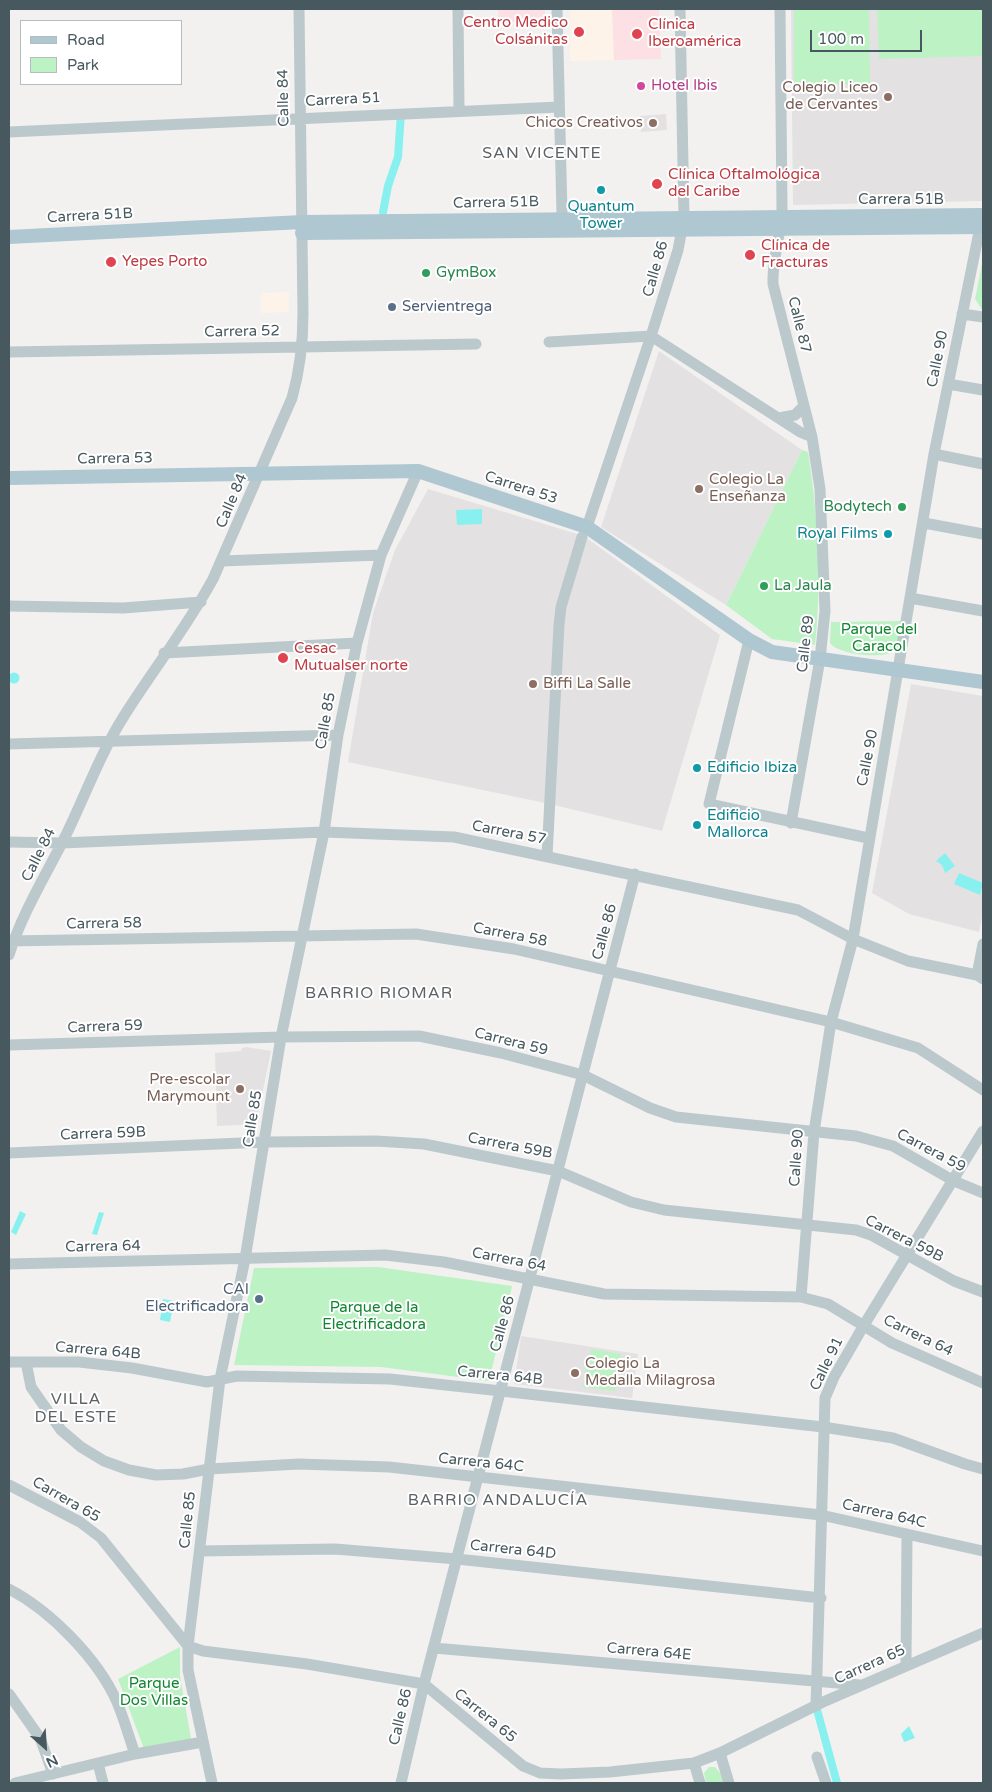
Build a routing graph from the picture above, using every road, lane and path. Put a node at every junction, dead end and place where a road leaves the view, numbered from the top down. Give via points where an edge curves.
1 (299, 9) edge
2 (458, 9) edge
3 (557, 9) edge
4 (680, 9) edge
5 (780, 9) edge
6 (559, 107) junction
7 (459, 110) junction
8 (300, 117) junction
9 (9, 132) edge
10 (782, 222) junction
11 (980, 222) edge
12 (683, 223) junction
13 (556, 224) junction
14 (302, 228) junction
15 (9, 237) edge
16 (962, 314) junction
17 (983, 317) edge
18 (652, 336) junction
19 (549, 342) dead end
20 (476, 344) dead end
21 (303, 345) junction
22 (9, 352) edge
23 (948, 384) junction
24 (983, 390) edge
25 (804, 406) junction
26 (779, 418) junction
27 (812, 437) junction
28 (934, 454) junction
29 (983, 464) edge
30 (418, 471) junction
31 (260, 473) junction
32 (9, 478) edge
33 (924, 523) junction
34 (584, 532) junction
35 (983, 534) edge
36 (381, 555) junction
37 (222, 561) junction
38 (910, 598) junction
39 (201, 602) junction
40 (9, 606) edge
41 (983, 611) edge
42 (749, 640) junction
43 (357, 643) junction
44 (164, 653) junction
45 (820, 659) junction
46 (899, 671) junction
47 (983, 682) edge
48 (338, 734) junction
49 (110, 740) junction
50 (9, 744) edge
51 (791, 823) junction
52 (324, 832) junction
53 (868, 838) junction
54 (9, 842) edge
55 (62, 843) junction
56 (547, 856) junction
57 (635, 874) junction
58 (302, 934) junction
59 (853, 939) junction
60 (11, 941) edge
61 (983, 944) edge
62 (9, 956) edge
63 (610, 972) junction
64 (980, 977) edge
65 (832, 1022) junction
66 (282, 1037) junction
67 (9, 1045) edge
68 (583, 1075) junction
69 (983, 1090) edge
70 (814, 1132) junction
71 (983, 1132) edge
72 (265, 1142) junction
73 (9, 1153) edge
74 (558, 1171) junction
75 (954, 1181) junction
76 (983, 1193) edge
77 (808, 1224) junction
78 (906, 1256) junction
79 (245, 1259) junction
80 (9, 1264) edge
81 (530, 1279) junction
82 (983, 1292) edge
83 (801, 1296) junction
84 (864, 1326) junction
85 (9, 1362) edge
86 (26, 1362) junction
87 (220, 1379) junction
88 (983, 1383) edge
89 (501, 1391) junction
90 (823, 1427) junction
91 (209, 1469) junction
92 (983, 1469) edge
93 (478, 1478) junction
94 (9, 1485) edge
95 (821, 1515) junction
96 (907, 1534) junction
97 (200, 1551) junction
98 (983, 1551) edge
99 (457, 1559) junction
100 (9, 1589) edge
101 (821, 1598) junction
102 (983, 1633) edge
103 (188, 1646) junction
104 (434, 1648) junction
105 (906, 1666) junction
106 (817, 1682) junction
107 (424, 1684) junction
108 (862, 1686) junction
109 (9, 1694) edge
110 (816, 1706) junction
111 (203, 1742) junction
112 (720, 1753) junction
113 (135, 1754) junction
114 (817, 1757) dead end
115 (98, 1763) junction
116 (694, 1763) junction
117 (53, 1774) junction
118 (540, 1778) edge
119 (610, 1778) edge
120 (15, 1783) edge
121 (103, 1783) edge
122 (212, 1783) edge
123 (401, 1783) edge
124 (700, 1783) edge
125 (729, 1783) edge
126 (826, 1783) edge

1 - 8 street, Calle 84
2 - 7 street
3 - 6 street
4 - 12 street, Calle 86
5 - 10 street, Calle 87
6 - 7 street, Carrera 51
6 - 13 street via 562,213
7 - 8 street, Carrera 51
8 - 9 street, Carrera 51
8 - 14 street, Calle 84
10 - 11 main road, Carrera 51B
10 - 12 main road, Carrera 51B
10 - 25 street, Calle 87 via 773,284
11 - 16 street, Calle 90
12 - 13 main road, Carrera 51B
12 - 18 street, Calle 86
13 - 14 main road, Carrera 51B
14 - 15 main road, Carrera 51B
14 - 21 street, Calle 84
16 - 17 street
16 - 23 street, Calle 90
18 - 19 street
18 - 26 street
18 - 34 street, Calle 86
20 - 21 street, Carrera 52
21 - 22 street, Carrera 52
21 - 31 street, Calle 84 via 292,398
23 - 24 street
23 - 28 street, Calle 90
25 - 26 street via 795,415
25 - 27 street, Calle 87
26 - 27 street
27 - 45 street, Calle 89 via 821,498 825,610
28 - 29 street
28 - 33 street, Calle 90
30 - 31 main road, Carrera 53
30 - 34 main road, Carrera 53
30 - 36 street, Calle 85
31 - 32 main road, Carrera 53
31 - 37 street, Calle 84
33 - 35 street
33 - 38 street, Calle 90
34 - 42 main road, Carrera 53
34 - 56 street, Calle 86 via 561,607
36 - 37 street
36 - 43 street, Calle 85
37 - 39 street, Calle 84
38 - 41 street
38 - 46 street, Calle 90
39 - 40 street via 123,608
39 - 44 street, Calle 84
42 - 45 main road, Carrera 53 via 772,652
42 - 51 street via 709,804
43 - 44 street
43 - 48 street, Calle 85
44 - 49 street, Calle 84
45 - 46 main road, Carrera 53
45 - 51 street, Calle 89
46 - 47 main road, Carrera 53
46 - 53 street, Calle 90
48 - 49 street
48 - 52 street, Calle 85
49 - 50 street
49 - 55 street, Calle 84
51 - 53 street
52 - 55 street, Carrera 57
52 - 56 street, Carrera 57 via 454,837
52 - 58 street, Calle 85
53 - 59 street, Calle 90
54 - 55 street, Carrera 57
55 - 60 street, Calle 84
56 - 57 street, Carrera 57
57 - 59 street, Carrera 57 via 798,910
57 - 63 street, Calle 86
58 - 60 street, Carrera 58
58 - 63 street, Carrera 58 via 416,934 514,949
58 - 66 street, Calle 85
59 - 64 street, Carrera 57 via 908,961
59 - 65 street, Calle 90
60 - 62 street, Calle 84
61 - 64 street
63 - 65 street, Carrera 58
63 - 68 street, Calle 86
65 - 69 street, Carrera 58 via 918,1048
65 - 70 street, Calle 90
66 - 67 street, Carrera 59
66 - 68 street, Carrera 59 via 419,1036
66 - 72 street, Calle 85
68 - 70 street, Carrera 59 via 676,1117
68 - 74 street, Calle 86
70 - 75 street, Carrera 59 via 856,1136 893,1146
70 - 77 street, Calle 90
71 - 75 street, Calle 91
72 - 73 street, Carrera 59B
72 - 74 street, Carrera 59B via 424,1144
72 - 79 street, Calle 85
74 - 77 street, Carrera 59B via 631,1202 664,1210
74 - 81 street, Calle 86
75 - 76 street, Carrera 59
75 - 78 street, Calle 91
77 - 78 street, Carrera 59B via 856,1230
77 - 83 street, Calle 90
78 - 82 street, Carrera 59B
78 - 84 street, Calle 91
79 - 80 street, Carrera 64
79 - 81 street, Carrera 64 via 385,1255 427,1259
79 - 87 street, Calle 85
81 - 83 street, Carrera 64 via 604,1294
81 - 89 street, Calle 86
83 - 84 street, Carrera 64 via 828,1304
84 - 88 street, Carrera 64 via 916,1355
84 - 90 street, Calle 91 via 825,1398
85 - 86 street, Carrera 64B
86 - 87 street, Carrera 64B via 79,1362 207,1382
86 - 91 street, Carrera 64C via 31,1387 61,1430 104,1461 156,1475
87 - 89 street, Carrera 64B via 237,1376 390,1379
87 - 91 street, Calle 85
89 - 90 street, Carrera 64B
89 - 93 street, Calle 86
90 - 92 street, Carrera 64B via 893,1438
90 - 95 street, Calle 91
91 - 93 street, Carrera 64C via 299,1464
91 - 97 street, Calle 85
93 - 95 street, Carrera 64C
93 - 99 street, Calle 86
94 - 103 street, Carrera 65 via 80,1522 101,1538
95 - 96 street, Carrera 64C
95 - 101 street, Calle 91
96 - 98 street, Carrera 64C
96 - 105 street
97 - 99 street, Carrera 64D via 336,1549
97 - 103 street, Calle 85
99 - 101 street, Carrera 64D
99 - 104 street, Calle 86
100 - 113 street via 44,1612 91,1658 117,1702
101 - 106 street, Calle 91
102 - 105 street, Carrera 65
103 - 107 street, Carrera 65 via 203,1651 308,1664
103 - 111 street, Calle 85 via 188,1670
104 - 106 street, Carrera 64E
104 - 107 street, Calle 86
105 - 108 street, Carrera 65
106 - 108 street, Carrera 64E
106 - 110 street, Calle 91
107 - 118 street, Carrera 65
107 - 123 street, Calle 86
108 - 110 street, Carrera 65
109 - 117 street via 40,1738
110 - 112 street, Carrera 65
111 - 113 street
111 - 122 street, Calle 85
112 - 116 street, Carrera 65
112 - 125 street
113 - 115 street
114 - 126 street
115 - 117 street
115 - 121 street
116 - 119 street, Carrera 65
116 - 124 street
117 - 120 street
118 - 119 street, Carrera 65

